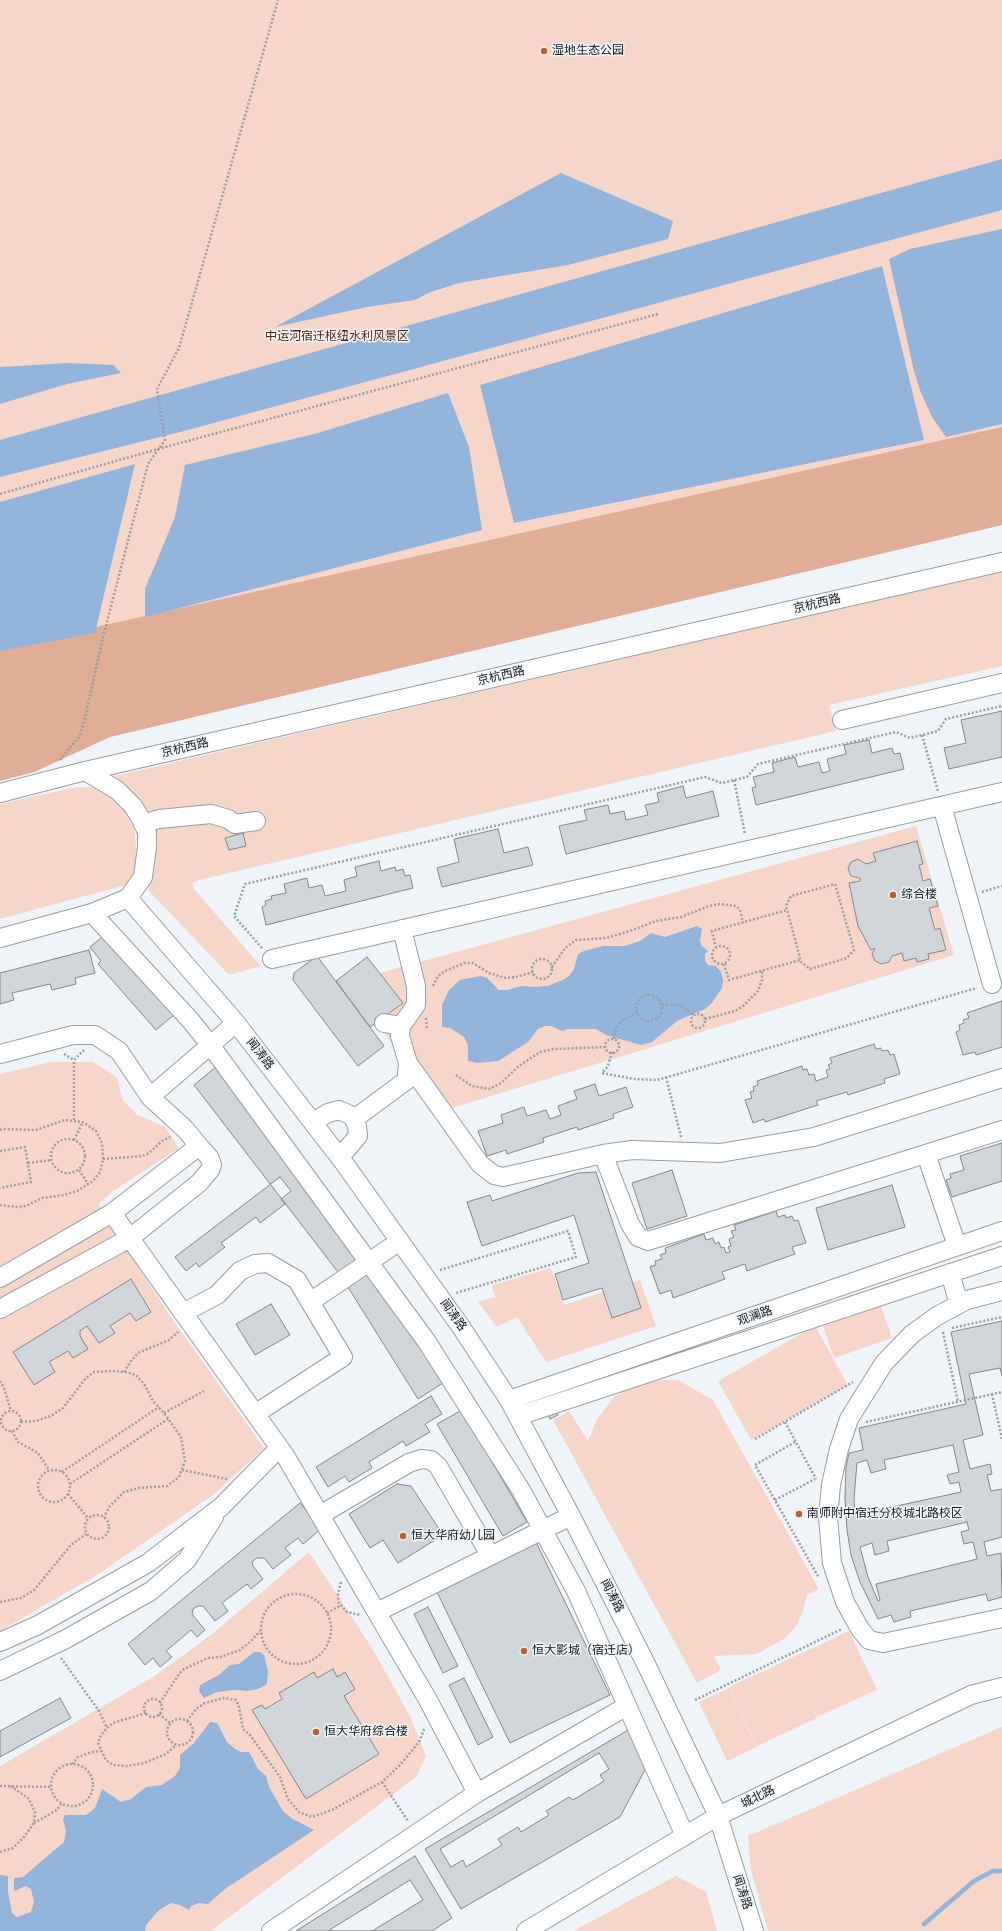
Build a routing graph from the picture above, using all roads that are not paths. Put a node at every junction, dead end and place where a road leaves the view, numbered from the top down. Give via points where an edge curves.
1 (1002, 562) edge
2 (1002, 683) edge
3 (842, 720) dead end
4 (85, 771) junction
5 (1002, 792) edge
6 (0, 793) edge
7 (942, 806) junction
8 (256, 821) dead end
9 (143, 824) junction
10 (128, 898) junction
11 (92, 913) junction
12 (402, 929) junction
13 (0, 938) edge
14 (272, 959) road end
15 (992, 984) road end
16 (236, 1023) junction
17 (384, 1023) dead end
18 (401, 1026) junction
19 (211, 1046) junction
20 (0, 1054) edge
21 (408, 1063) junction
22 (1002, 1078) edge
23 (407, 1080) junction
24 (430, 1095) junction
25 (150, 1097) junction
26 (354, 1119) junction
27 (313, 1122) junction
28 (1002, 1130) edge
29 (199, 1146) junction
30 (603, 1154) junction
31 (926, 1154) junction
32 (340, 1157) junction
33 (112, 1213) junction
34 (1002, 1231) edge
35 (130, 1238) junction
36 (400, 1241) junction
37 (957, 1246) junction
38 (1002, 1256) edge
39 (369, 1262) junction
40 (950, 1273) junction
41 (0, 1278) edge
42 (1002, 1291) edge
43 (310, 1302) junction
44 (959, 1304) junction
45 (0, 1309) edge
46 (186, 1317) junction
47 (509, 1400) junction
48 (255, 1414) junction
49 (518, 1416) junction
50 (279, 1448) junction
51 (221, 1507) junction
52 (320, 1515) junction
53 (571, 1516) junction
54 (542, 1529) junction
55 (490, 1555) junction
56 (377, 1612) junction
57 (1002, 1618) edge
58 (0, 1642) edge
59 (0, 1671) edge
60 (1002, 1687) edge
61 (627, 1706) junction
62 (477, 1793) junction
63 (718, 1816) junction
64 (685, 1836) junction
65 (270, 1931) edge
66 (526, 1931) edge
67 (754, 1931) edge

1 - 4 street, 京杭西路
2 - 3 street
4 - 6 street, 京杭西路
4 - 9 street via 117,790 133,806
5 - 7 street
7 - 12 street
7 - 15 street
8 - 9 street via 235,824 228,818 211,814 159,819
9 - 10 street via 147,832 143,877
10 - 11 street
10 - 16 street, 闻涛路
11 - 13 street
11 - 19 street
12 - 14 street
12 - 18 street via 416,986 416,1005
16 - 19 street
16 - 27 street, 闻涛路
17 - 18 street
18 - 21 street via 400,1036
19 - 25 street
19 - 39 street
20 - 25 street via 73,1036 94,1036 119,1051
21 - 23 street
21 - 24 street
22 - 30 street via 814,1137 720,1153 632,1150
23 - 24 street
23 - 26 street
24 - 30 street via 480,1164 494,1175 510,1176
25 - 29 street via 185,1129
26 - 27 street via 345,1111 334,1110
26 - 32 street via 358,1136
27 - 32 street, 闻涛路
28 - 31 street
29 - 33 street
29 - 35 street via 209,1157 212,1164 210,1170 199,1184
30 - 31 street via 630,1224 638,1237 648,1241
31 - 37 street
32 - 36 street, 闻涛路
33 - 35 street
33 - 41 street
34 - 37 street, 观澜路
35 - 45 street
35 - 46 street
36 - 39 street
36 - 47 street, 闻涛路
37 - 47 street, 观澜路
38 - 40 street
39 - 43 street
39 - 54 street via 427,1342 521,1490
40 - 44 street
40 - 49 street
42 - 44 street
43 - 46 street via 297,1280 268,1263 255,1264 240,1271 217,1294
43 - 48 street via 343,1357
44 - 57 street via 912,1334 884,1364 846,1426 834,1469 828,1517 832,1563 845,1602 869,1640 883,1643
46 - 48 street
47 - 49 street, 闻涛路
48 - 50 street
49 - 53 street, 闻涛路
50 - 51 street
50 - 52 street
51 - 58 street via 148,1563 38,1625
51 - 59 street via 187,1560 151,1592
52 - 55 street via 409,1463 431,1460 438,1466
52 - 56 street
53 - 54 street
53 - 63 street, 闻涛路 via 646,1664
54 - 55 street
54 - 61 street via 576,1591
55 - 56 street
56 - 62 street
60 - 63 street, 城北路 via 971,1695
61 - 62 street
61 - 64 street
62 - 65 street
63 - 64 street, 城北路
63 - 67 street, 闻涛路
64 - 66 street, 城北路

